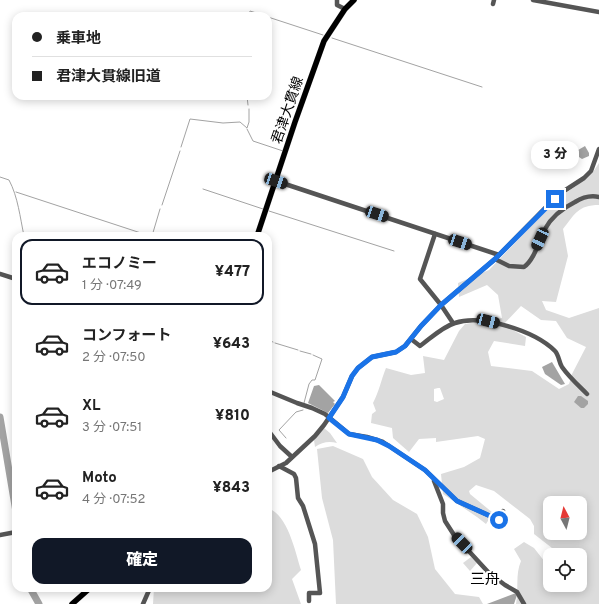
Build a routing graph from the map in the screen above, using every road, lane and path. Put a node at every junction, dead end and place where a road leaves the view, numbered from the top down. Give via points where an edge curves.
1 (337, 0) edge
2 (354, 0) edge
3 (533, 0) edge
4 (345, 9) junction
5 (599, 12) edge
6 (599, 149) edge
7 (276, 181) junction
8 (599, 197) edge
9 (258, 232) edge
10 (435, 234) junction
11 (497, 257) junction
12 (0, 274) edge
13 (12, 278) edge
14 (441, 305) junction
15 (453, 323) junction
16 (411, 339) junction
17 (272, 393) edge
18 (587, 394) dead end
19 (329, 418) junction
20 (272, 435) edge
21 (292, 457) junction
22 (279, 466) junction
23 (272, 470) edge
24 (433, 479) junction
25 (503, 511) dead end
26 (12, 533) edge
27 (0, 535) edge
28 (86, 592) edge
29 (148, 592) edge
30 (309, 601) dead end
31 (72, 604) edge
32 (143, 604) edge
33 (524, 604) edge

1 - 4 street via 337,5
2 - 4 main road, 君津大貫線
3 - 5 street
4 - 7 main road, 君津大貫線 via 324,41
6 - 11 street via 591,171 546,207
7 - 9 main road, 君津大貫線
7 - 10 street
8 - 11 street via 584,197 562,209 545,228 530,261 524,267 509,266
10 - 11 street
10 - 14 street via 420,279
11 - 14 street
12 - 13 street
14 - 15 street
14 - 16 street
15 - 16 street via 420,346
15 - 18 street via 488,321 529,334 555,351 563,368
16 - 19 street via 396,352 372,357 358,368
17 - 19 street via 312,408
19 - 21 street via 315,436
19 - 24 street via 349,434 377,440 389,446 425,470
20 - 21 street
21 - 22 street
22 - 23 street
22 - 30 street via 294,474 296,478 298,498 314,544 320,592 309,593
24 - 25 street via 457,501 473,509 499,520
24 - 33 street via 443,504 446,521 454,535 489,573 517,592
26 - 27 street
28 - 31 main road
29 - 32 street

